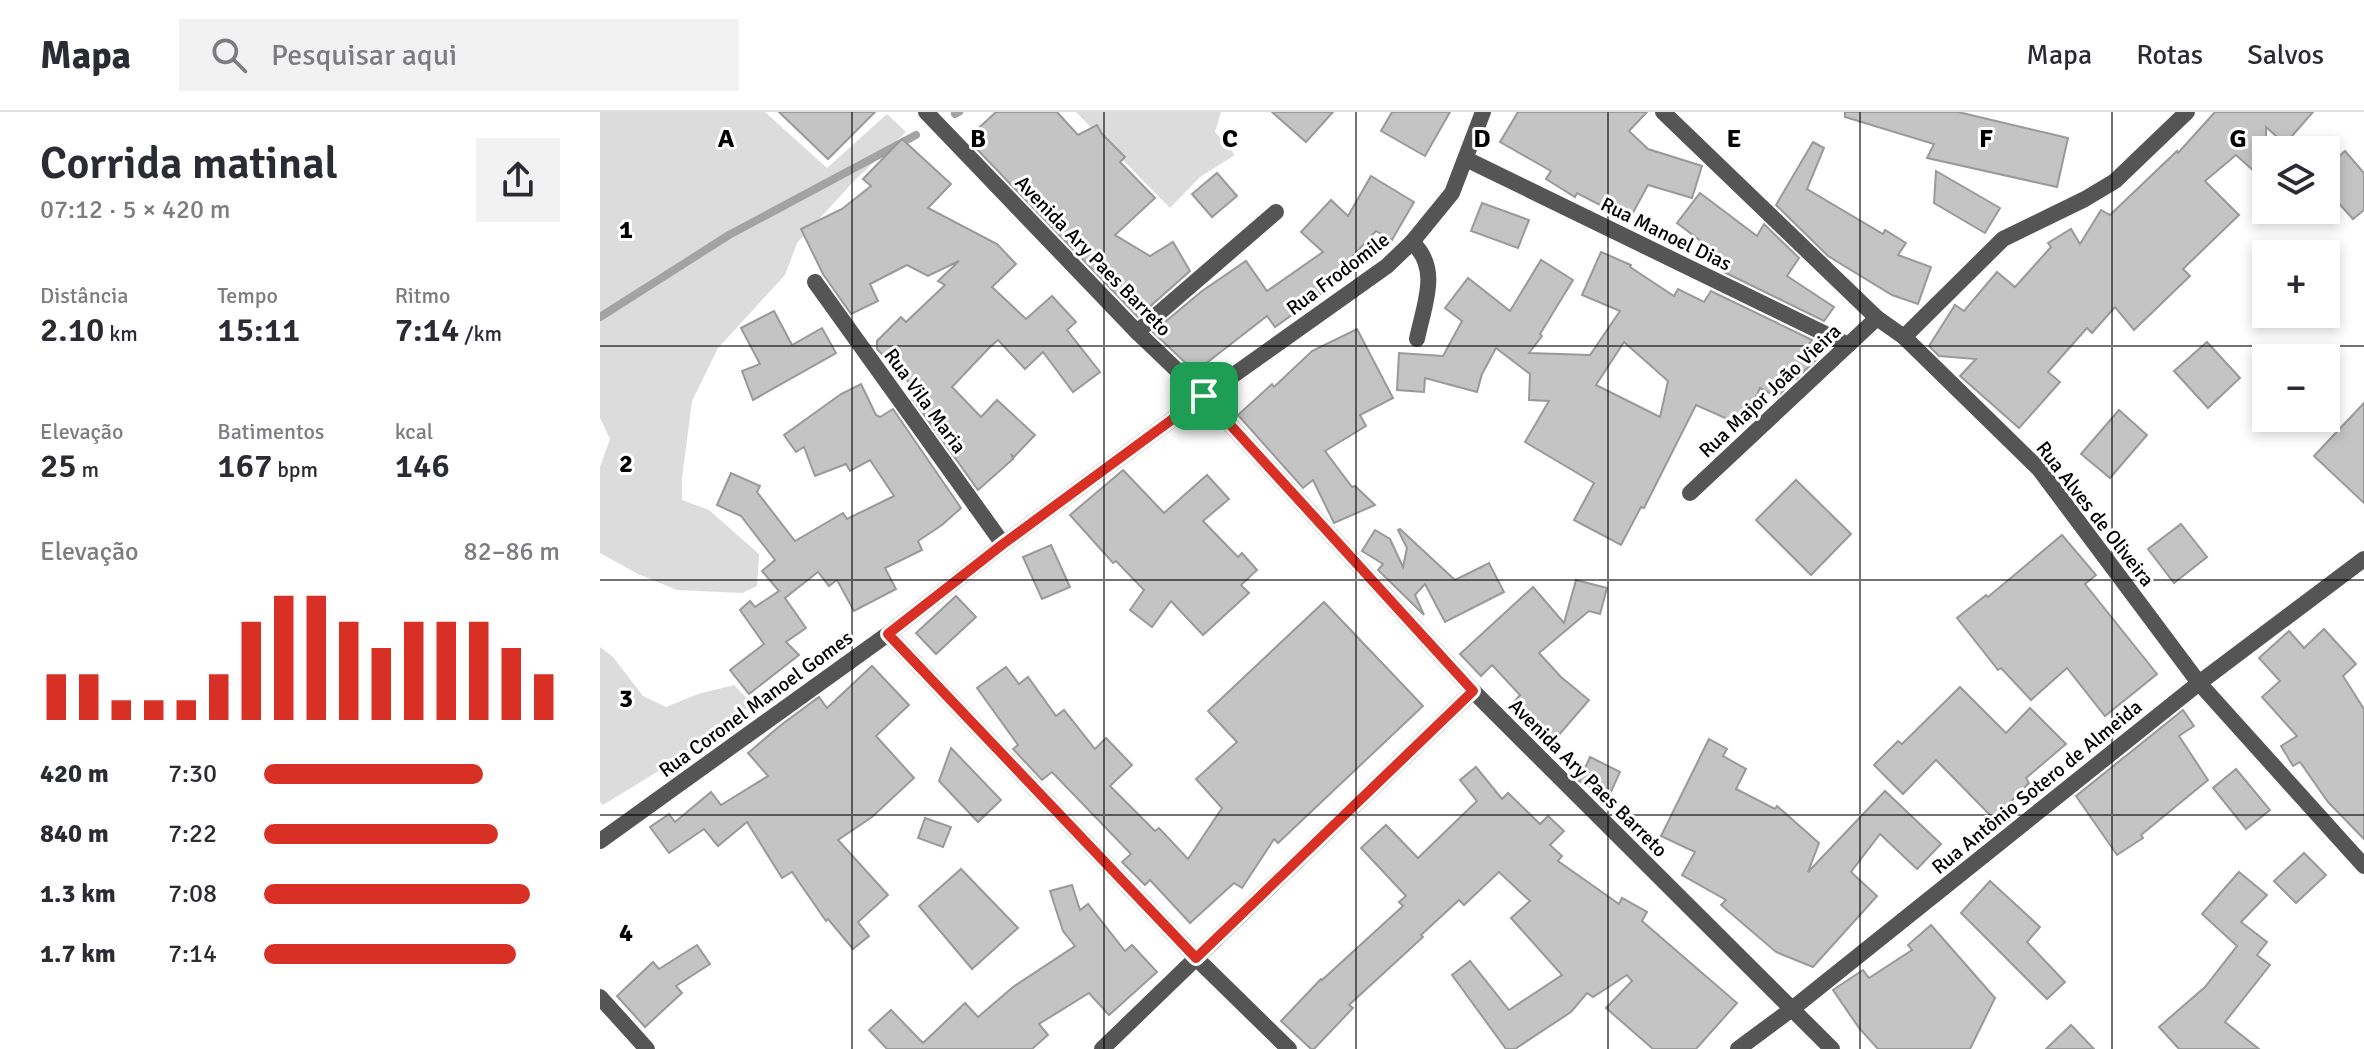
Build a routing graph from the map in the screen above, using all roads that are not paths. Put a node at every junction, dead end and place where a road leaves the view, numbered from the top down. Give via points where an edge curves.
1 (926, 112) edge
2 (1483, 112) edge
3 (1663, 112) edge
4 (2187, 112) edge
5 (1466, 159) junction
6 (1276, 212) dead end
7 (1412, 242) junction
8 (815, 282) dead end
9 (1877, 318) junction
10 (1137, 332) junction
11 (1904, 337) junction
12 (1417, 339) dead end
13 (1848, 345) junction
14 (1204, 396) junction
15 (1690, 493) dead end
16 (1003, 544) junction
17 (2364, 559) edge
18 (888, 634) junction
19 (2199, 683) junction
20 (1473, 691) junction
21 (600, 841) edge
22 (2364, 866) edge
23 (1196, 958) junction
24 (600, 997) edge
25 (1792, 1009) junction
26 (647, 1049) edge
27 (1102, 1049) edge
28 (1289, 1049) edge
29 (1738, 1049) edge
30 (1832, 1049) edge

1 - 10 street, Avenida Ary Paes Barreto
2 - 5 street, Rua Frodomile
3 - 9 street, Rua Alves de Oliveira
4 - 11 street via 2115,181 2003,239
5 - 7 street, Rua Frodomile via 1452,193
5 - 13 street, Rua Manoel Dias
6 - 10 street
7 - 12 street via 1424,254 1429,275
7 - 14 street, Rua Frodomile via 1387,266
8 - 16 street, Rua Vila Maria
9 - 11 street, Rua Alves de Oliveira
9 - 13 street, Rua Major João Vieira
10 - 14 street, Avenida Ary Paes Barreto
11 - 19 street, Rua Alves de Oliveira via 2039,469
13 - 15 street, Rua Major João Vieira
14 - 16 street, Rua Coronel Manoel Gomes
14 - 20 street, Avenida Ary Paes Barreto
16 - 18 street, Rua Coronel Manoel Gomes
17 - 19 street, Rua Antônio Sotero de Almeida
18 - 21 street, Rua Coronel Manoel Gomes
18 - 23 street
19 - 22 street, Rua Alves de Oliveira
19 - 25 street, Rua Antônio Sotero de Almeida
20 - 23 street
20 - 25 street, Avenida Ary Paes Barreto
23 - 27 street
23 - 28 street
24 - 26 street
25 - 29 street, Rua Antônio Sotero de Almeida
25 - 30 street, Avenida Ary Paes Barreto

